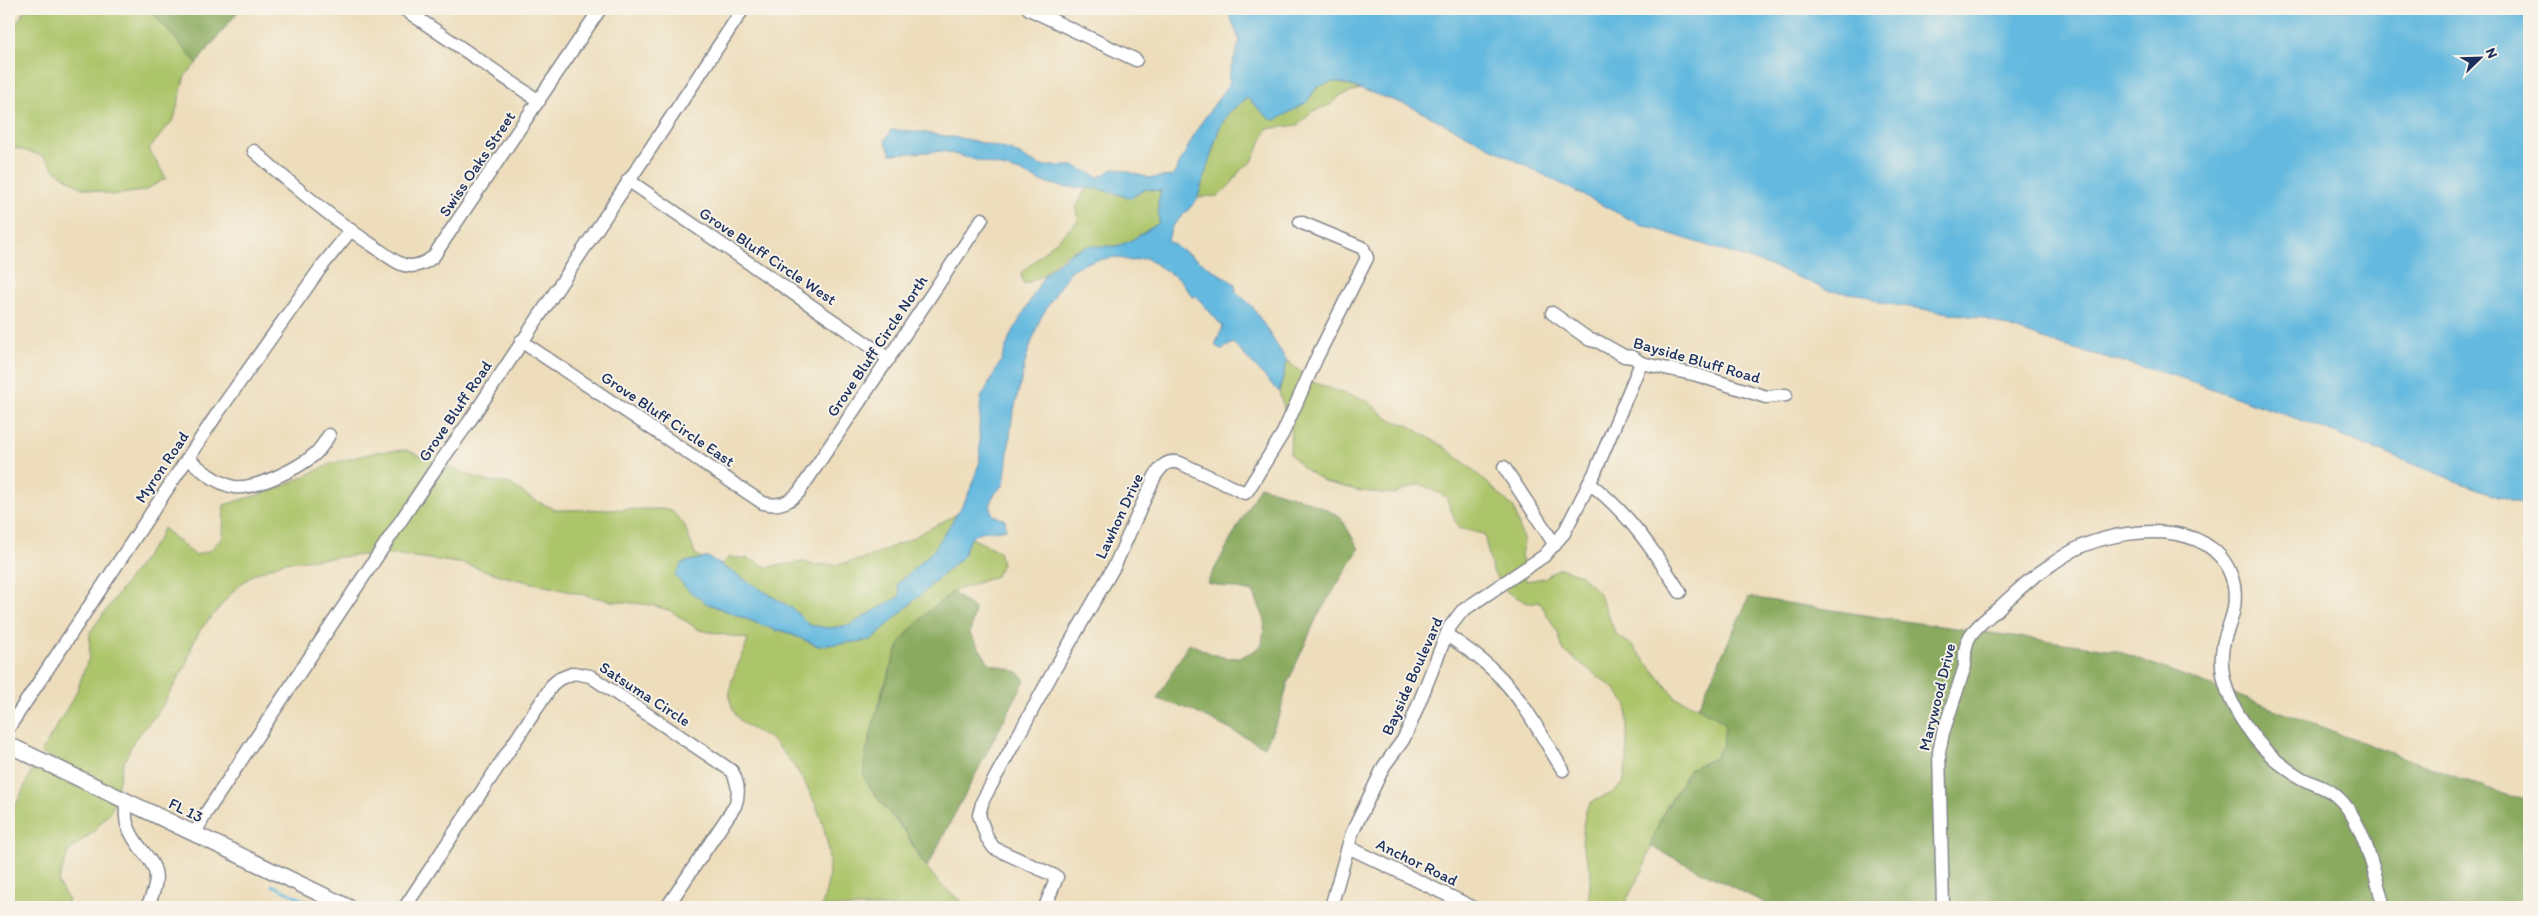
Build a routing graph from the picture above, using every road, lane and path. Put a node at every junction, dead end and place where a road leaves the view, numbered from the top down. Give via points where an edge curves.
1 (404, 9) edge
2 (600, 9) edge
3 (743, 9) edge
4 (1029, 9) edge
5 (1136, 60) dead end
6 (539, 101) junction
7 (254, 151) dead end
8 (628, 180) junction
9 (982, 219) dead end
10 (1300, 222) dead end
11 (351, 230) junction
12 (1552, 313) dead end
13 (521, 341) junction
14 (889, 359) junction
15 (1641, 364) junction
16 (1786, 395) dead end
17 (329, 435) dead end
18 (188, 458) junction
19 (1504, 467) dead end
20 (1589, 483) junction
21 (799, 492) joint
22 (1555, 546) junction
23 (1680, 592) dead end
24 (1447, 635) junction
25 (9, 727) edge
26 (9, 745) edge
27 (1562, 770) dead end
28 (126, 800) junction
29 (195, 834) junction
30 (1348, 846) junction
31 (147, 907) edge
32 (348, 907) edge
33 (405, 907) edge
34 (667, 907) edge
35 (1045, 907) edge
36 (1331, 907) edge
37 (1472, 907) edge
38 (1943, 907) edge
39 (2384, 907) edge

1 - 6 street
2 - 6 street, Swiss Oaks Street
3 - 8 street, Grove Bluff Road
4 - 5 street
6 - 11 street, Swiss Oaks Street via 433,257 426,262 414,266 402,264
7 - 11 street
8 - 13 street, Grove Bluff Road
8 - 14 street, Grove Bluff Circle West
9 - 14 street, Grove Bluff Circle North
10 - 35 street, Lawhon Drive via 1363,248 1367,258 1283,432 1244,493 1180,463 1172,461 1163,465 1115,565 983,800 979,815 994,848 1057,877
11 - 18 street, Myron Road via 264,346
12 - 15 street, Bayside Bluff Road via 1590,340 1633,357
13 - 21 street, Grove Bluff Circle East via 763,503 779,505
13 - 29 street, Grove Bluff Road
14 - 21 street, Grove Bluff Circle North
15 - 16 street, Bayside Bluff Road via 1697,375 1766,397
15 - 20 street, Bayside Boulevard
17 - 18 street via 316,454 276,476 244,487 211,477
18 - 25 street, Myron Road
19 - 22 street
20 - 22 street, Bayside Boulevard
20 - 23 street via 1633,523
22 - 24 street, Bayside Boulevard via 1462,611
24 - 27 street via 1503,679 1527,710
24 - 30 street, Bayside Boulevard via 1411,723 1371,792
26 - 28 main road, FL 13
28 - 29 main road, FL 13
28 - 31 street via 127,823 153,863 157,878
29 - 32 main road, FL 13
30 - 36 street, Bayside Boulevard
30 - 37 street, Anchor Road
33 - 34 street, Satsuma Circle via 553,684 559,678 574,673 590,676 630,702 732,770 737,780 739,792 734,806
38 - 39 street, Marywood Drive via 1939,752 1942,733 1965,666 1969,638 1979,622 2069,552 2105,538 2142,533 2191,536 2215,551 2227,566 2235,593 2234,612 2222,653 2222,672 2230,699 2270,754 2300,777 2332,793 2344,807 2364,839

